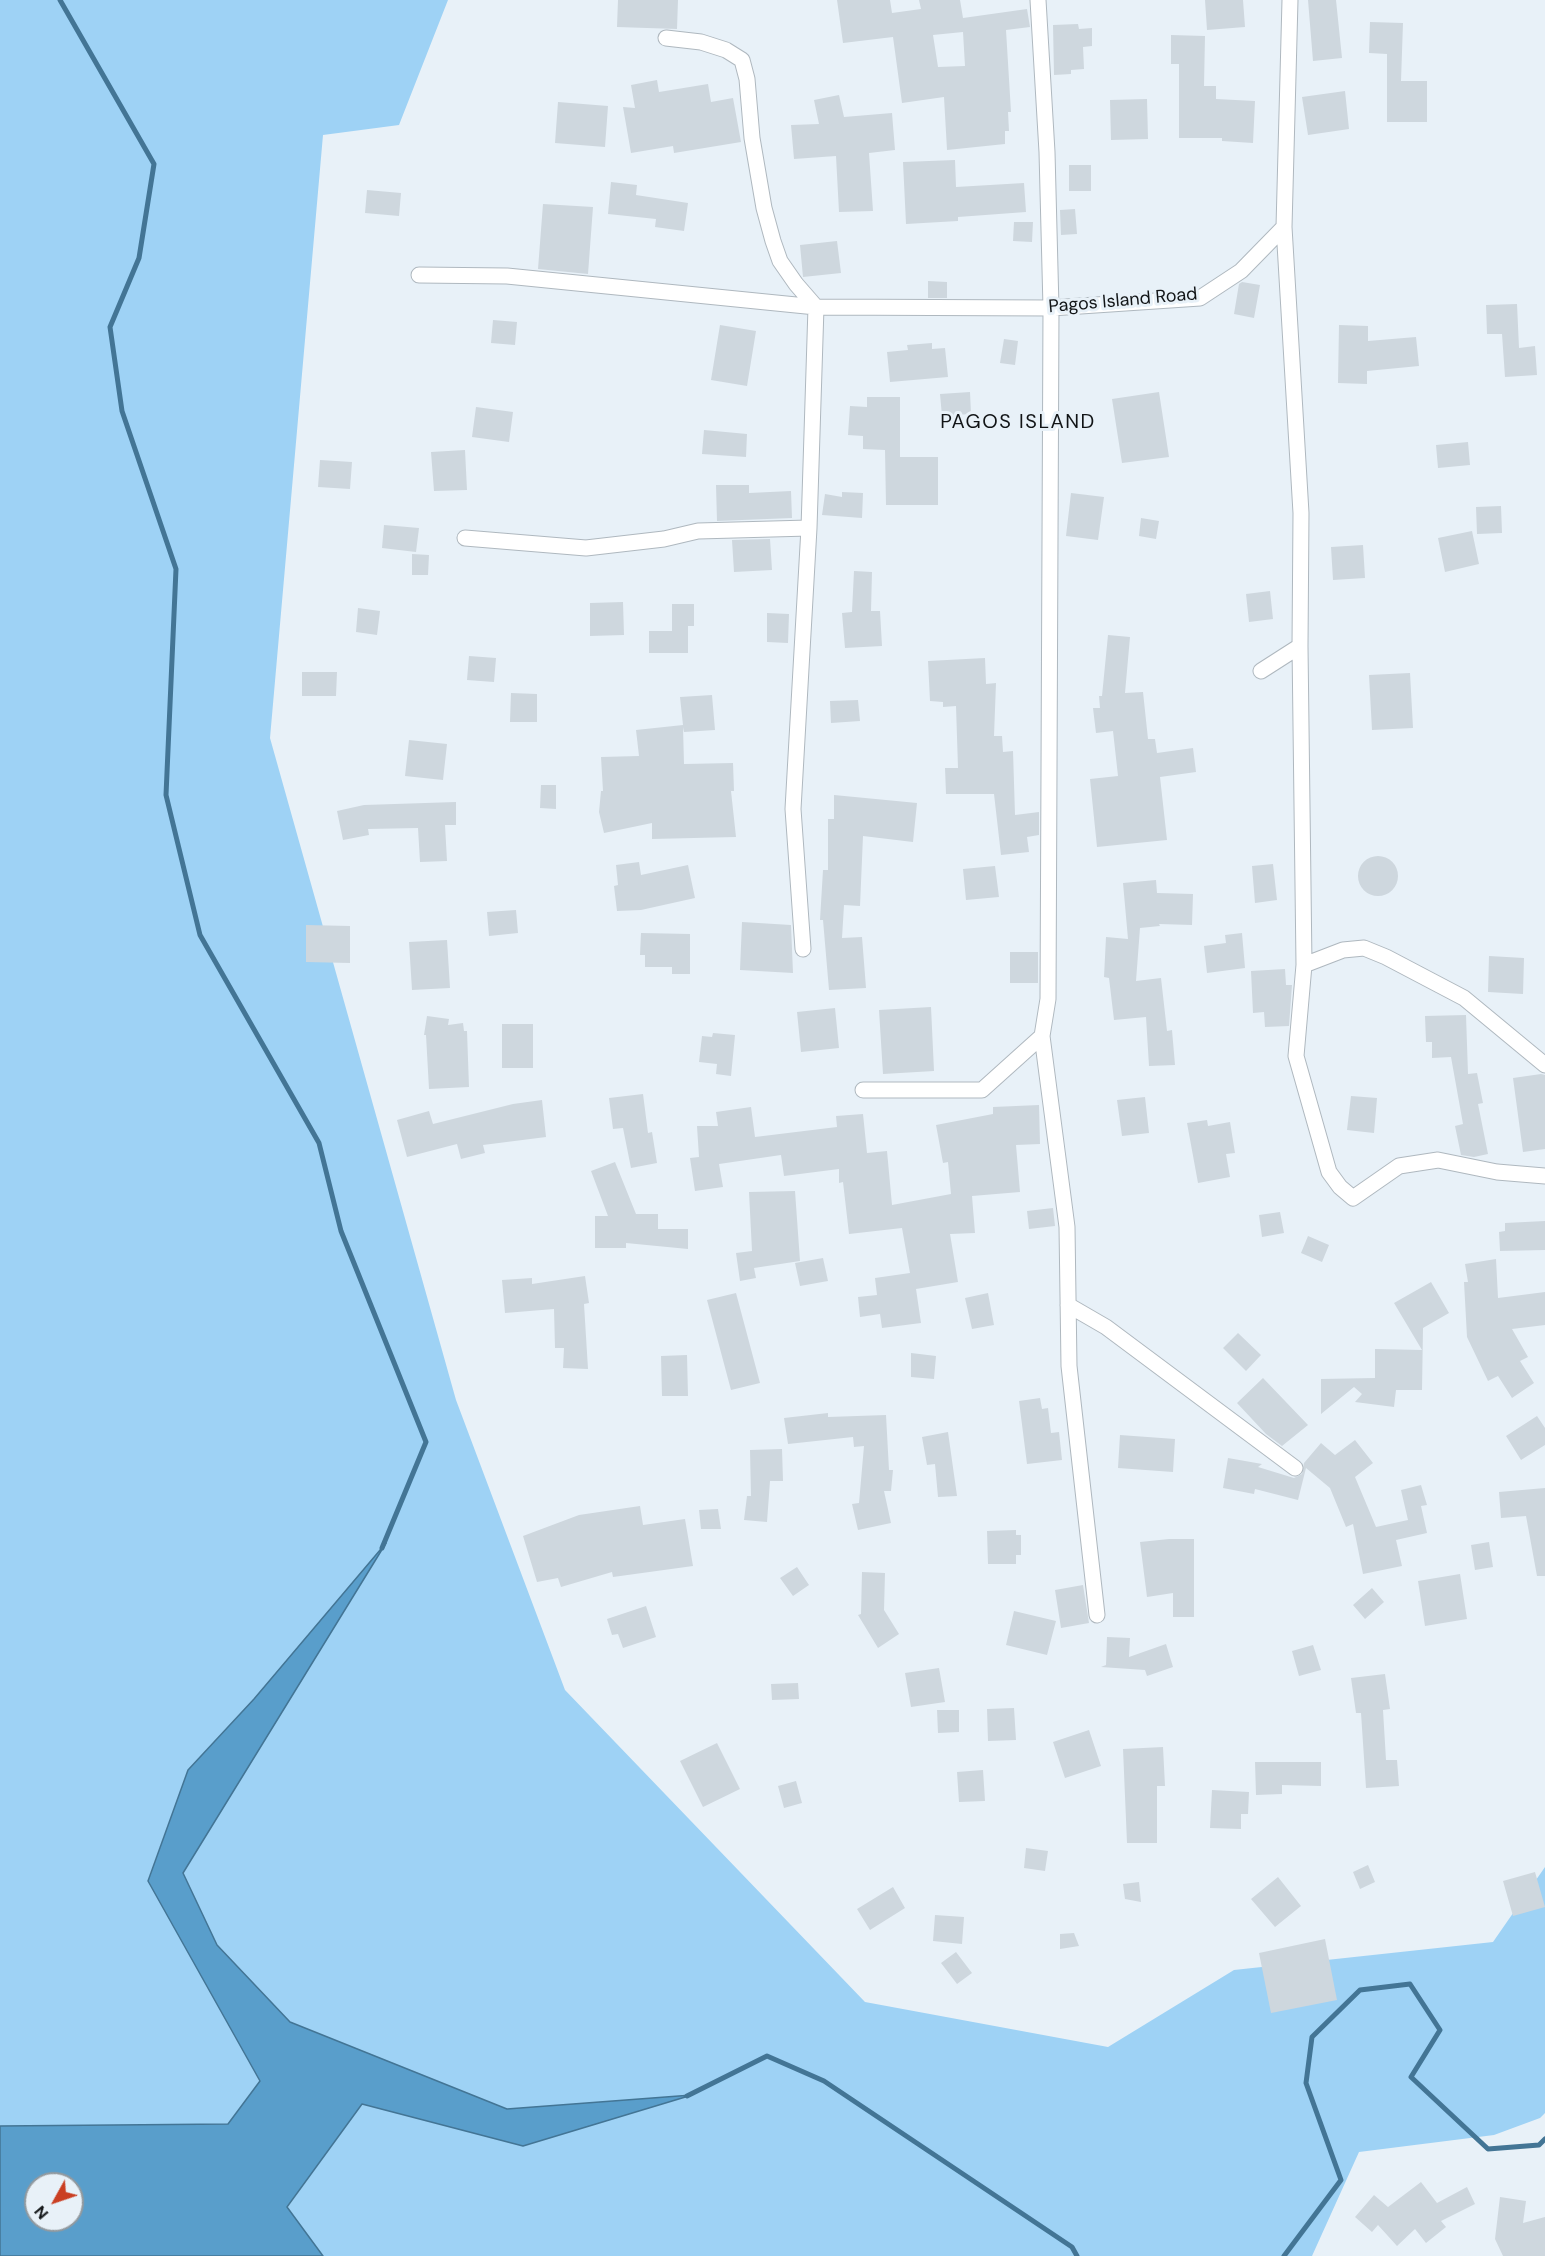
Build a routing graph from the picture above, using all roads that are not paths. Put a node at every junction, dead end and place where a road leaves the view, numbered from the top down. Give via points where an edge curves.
1 (1038, 0) edge
2 (1290, 0) edge
3 (666, 38) dead end
4 (1284, 227) junction
5 (419, 275) dead end
6 (816, 307) junction
7 (1051, 308) junction
8 (809, 528) junction
9 (465, 538) dead end
10 (1300, 646) junction
11 (1261, 671) dead end
12 (803, 949) dead end
13 (1304, 965) junction
14 (1042, 1036) junction
15 (1545, 1065) edge
16 (863, 1090) dead end
17 (1545, 1176) edge
18 (1068, 1305) junction
19 (1295, 1468) dead end
20 (1097, 1615) dead end

1 - 7 street
2 - 4 street
3 - 6 street via 701,42 742,60 762,197 773,241 780,261
4 - 7 street, Pagos Island Road via 1240,271 1200,298
4 - 10 street via 1301,513
5 - 6 street, Pagos Island Road via 507,276
6 - 7 street, Pagos Island Road
6 - 8 street
7 - 14 street via 1048,987
8 - 9 street via 699,531 586,548
8 - 12 street via 793,809
10 - 11 street
10 - 13 street
13 - 15 street via 1343,950 1364,948 1386,957 1464,998
13 - 17 street via 1296,1056 1316,1121 1320,1149 1340,1187 1353,1198 1399,1166 1438,1160 1497,1172
14 - 16 street via 982,1090
14 - 18 street via 1066,1227
18 - 19 street via 1106,1327
18 - 20 street via 1069,1366

